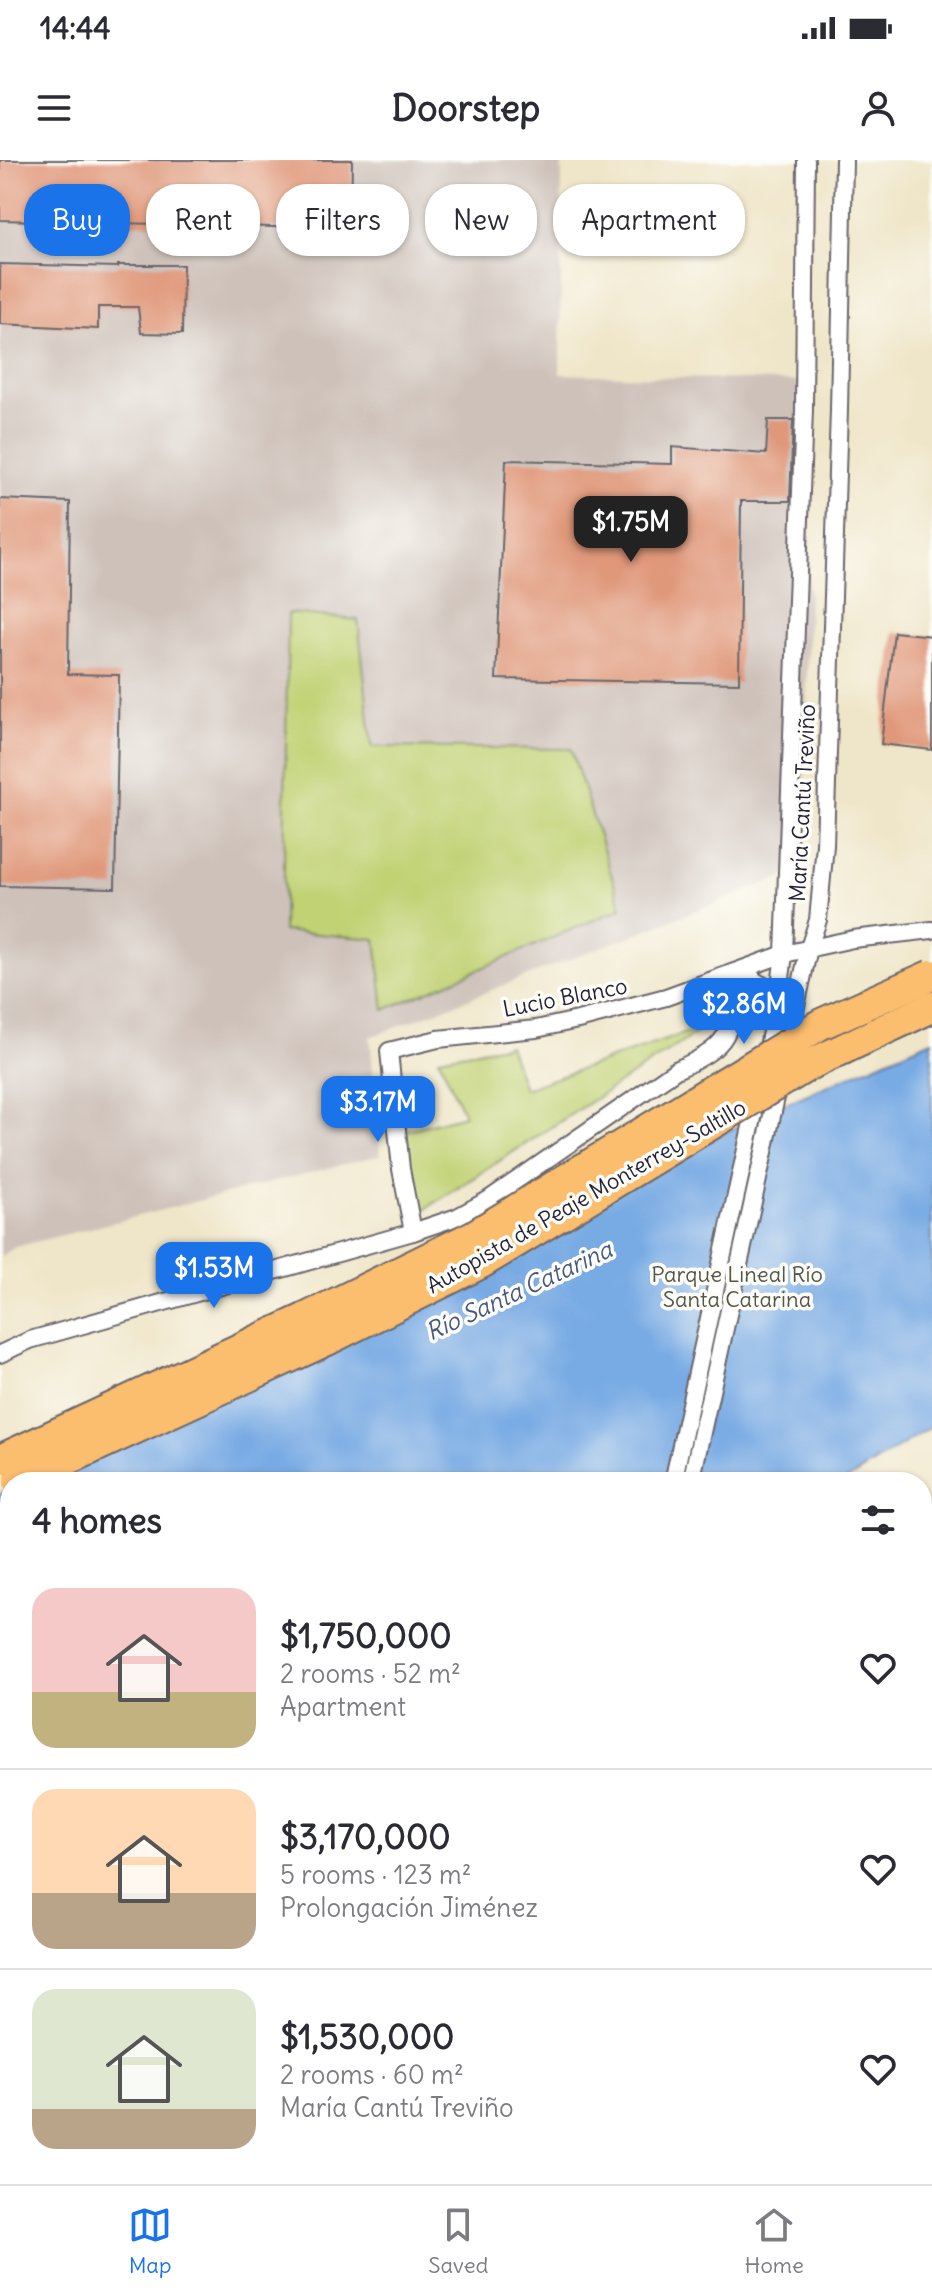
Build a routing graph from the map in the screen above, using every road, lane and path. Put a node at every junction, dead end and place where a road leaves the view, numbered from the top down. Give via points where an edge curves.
1 (806, 160) edge
2 (844, 160) edge
3 (932, 930) edge
4 (809, 948) junction
5 (784, 954) junction
6 (735, 972) junction
7 (932, 975) edge
8 (779, 994) junction
9 (932, 1007) edge
10 (413, 1232) junction
11 (0, 1354) edge
12 (0, 1460) edge
13 (41, 1472) edge
14 (675, 1472) edge
15 (693, 1472) edge

1 - 5 street, María Cantú Treviño via 804,410
2 - 4 street, María Cantú Treviño via 825,845 818,920
3 - 4 street, Lucio Blanco
4 - 5 street, Lucio Blanco
4 - 15 street, María Cantú Treviño, bridge
5 - 6 street, Lucio Blanco
5 - 8 street, María Cantú Treviño
6 - 8 street
6 - 10 street via 717,1033 676,1070 488,1200
6 - 10 street, Lucio Blanco via 607,1014 389,1051
7 - 12 highway, Autopista de Peaje Monterrey-Saltillo, bridge via 821,1024 473,1236
8 - 14 street, María Cantú Treviño, bridge
9 - 13 highway, Autopista de Peaje Monterrey-Saltillo, bridge via 809,1065 483,1262
10 - 11 street via 30,1340

